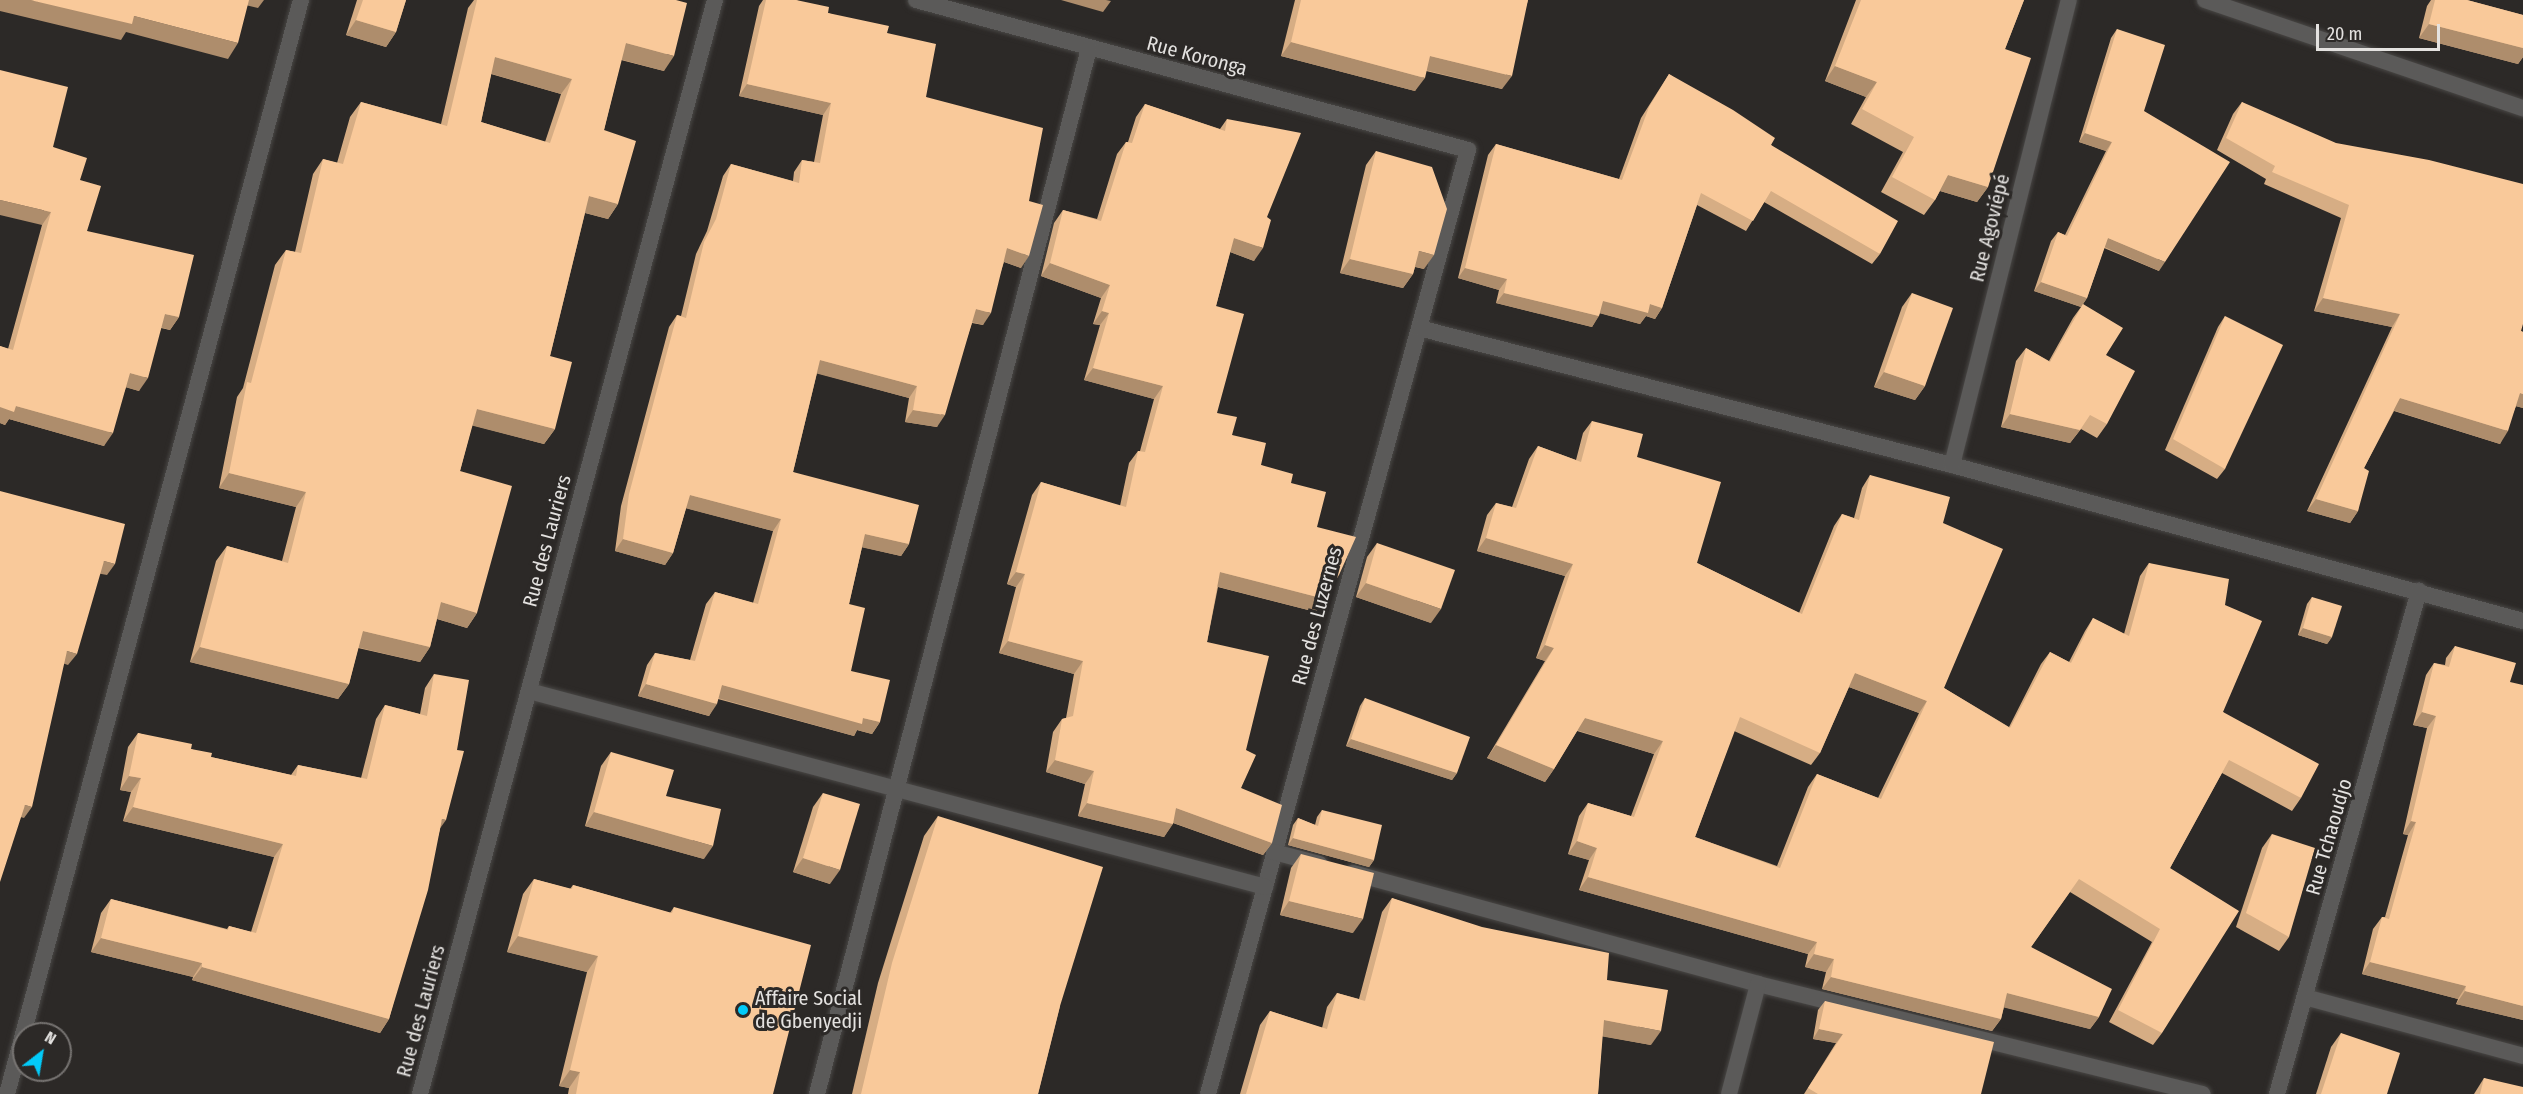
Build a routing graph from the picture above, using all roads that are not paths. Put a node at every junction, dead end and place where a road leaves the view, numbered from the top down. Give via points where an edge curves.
1 (301, 0) edge
2 (715, 0) edge
3 (916, 0) edge
4 (2069, 0) edge
5 (2205, 0) edge
6 (1089, 48) junction
7 (2523, 108) edge
8 (1468, 150) joint
9 (1419, 328) junction
10 (1952, 465) junction
11 (2419, 591) junction
12 (2523, 621) edge
13 (529, 691) junction
14 (895, 787) junction
15 (1274, 852) junction
16 (1265, 887) junction
17 (1758, 984) junction
18 (2305, 997) junction
19 (2523, 1056) edge
20 (7, 1094) edge
21 (420, 1094) edge
22 (817, 1094) edge
23 (1209, 1094) edge
24 (1729, 1094) edge
25 (2203, 1094) edge
26 (2277, 1094) edge

1 - 20 street
2 - 13 street, Rue des Lauriers
3 - 6 street, Rue Koronga
4 - 10 street, Rue Agoviépé
5 - 7 street
6 - 8 street, Rue Koronga
6 - 14 street
8 - 9 street, Rue des Luzernes
9 - 10 street
9 - 15 street, Rue des Luzernes
10 - 11 street
11 - 12 street
11 - 18 street, Rue Tchaoudjo
13 - 14 street
13 - 21 street, Rue des Lauriers
14 - 16 street
14 - 22 street
15 - 16 street, Rue des Luzernes
15 - 17 street
16 - 23 street, Rue des Luzernes
17 - 24 street
17 - 25 street
18 - 19 street
18 - 26 street, Rue Tchaoudjo

